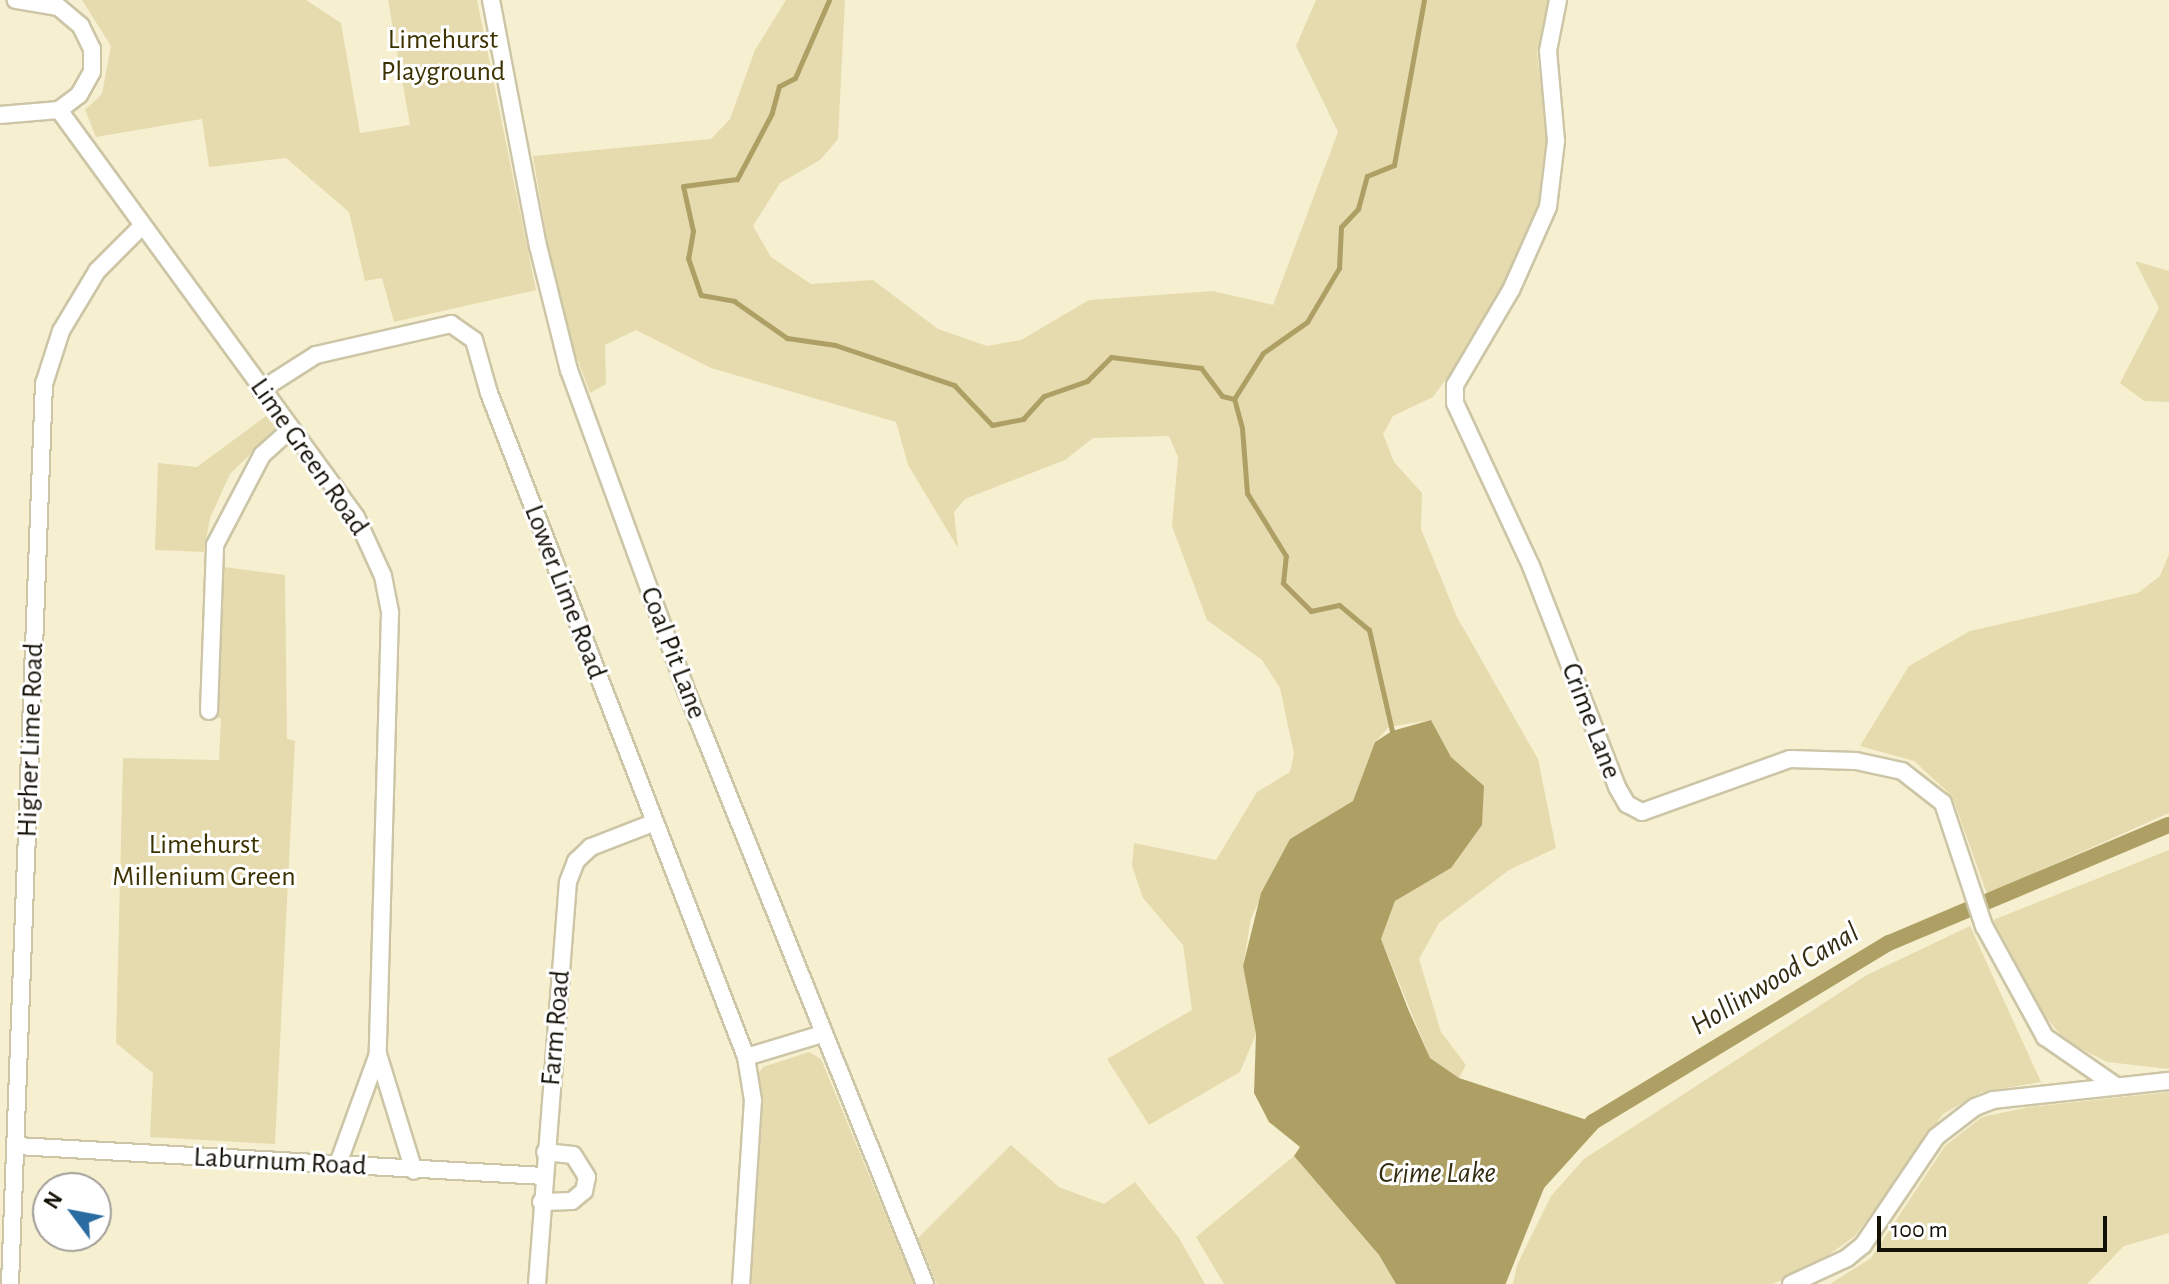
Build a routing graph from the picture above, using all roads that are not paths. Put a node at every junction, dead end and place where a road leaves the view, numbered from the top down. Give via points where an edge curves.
1 (16, 0) edge
2 (491, 0) edge
3 (1558, 0) edge
4 (59, 3) edge
5 (59, 110) junction
6 (0, 115) edge
7 (141, 227) junction
8 (261, 390) junction
9 (290, 430) junction
10 (209, 711) dead end
11 (653, 823) junction
12 (822, 1034) junction
13 (378, 1054) junction
14 (746, 1057) junction
15 (2169, 1081) edge
16 (2116, 1086) junction
17 (17, 1146) junction
18 (545, 1152) junction
19 (338, 1164) junction
20 (414, 1171) junction
21 (543, 1176) junction
22 (541, 1202) junction
23 (10, 1284) edge
24 (537, 1284) edge
25 (741, 1284) edge
26 (925, 1284) edge
27 (1791, 1284) edge

1 - 4 street
2 - 12 street, Coal Pit Lane via 538,246 569,370 684,685
3 - 16 street, Crime Lane via 1548,51 1556,141 1548,207 1511,290 1455,385 1455,403 1531,566 1617,787 1627,804 1642,812 1790,759 1856,761 1902,771 1943,803 1984,926 2045,1037
4 - 5 street via 81,26 92,49 92,72 79,95
5 - 6 street
5 - 7 street, Lime Green Road
7 - 8 street, Lime Green Road
7 - 17 street, Higher Lime Road via 97,271 61,331 44,384
8 - 9 street, Lime Green Road
8 - 11 street, Lower Lime Road via 316,355 451,324 474,340 489,393
9 - 10 street via 262,455 215,545
9 - 13 street, Lime Green Road via 356,517 383,576 390,613
11 - 14 street, Lower Lime Road
11 - 18 street, Farm Road via 591,847 576,861 568,882
12 - 14 street
12 - 26 street, Coal Pit Lane
13 - 19 street, Lime Green Road
13 - 20 street, Lime Green Road
14 - 25 street, Lower Lime Road via 753,1100
15 - 16 street
16 - 27 street via 1993,1100 1957,1118 1914,1164 1863,1245
17 - 19 street, Laburnum Road
17 - 23 street, Higher Lime Road
18 - 21 street, Farm Road
18 - 22 street via 573,1155 587,1177 584,1191 572,1201
19 - 20 street, Laburnum Road
20 - 21 street, Laburnum Road
21 - 22 street, Farm Road
22 - 24 street, Farm Road

